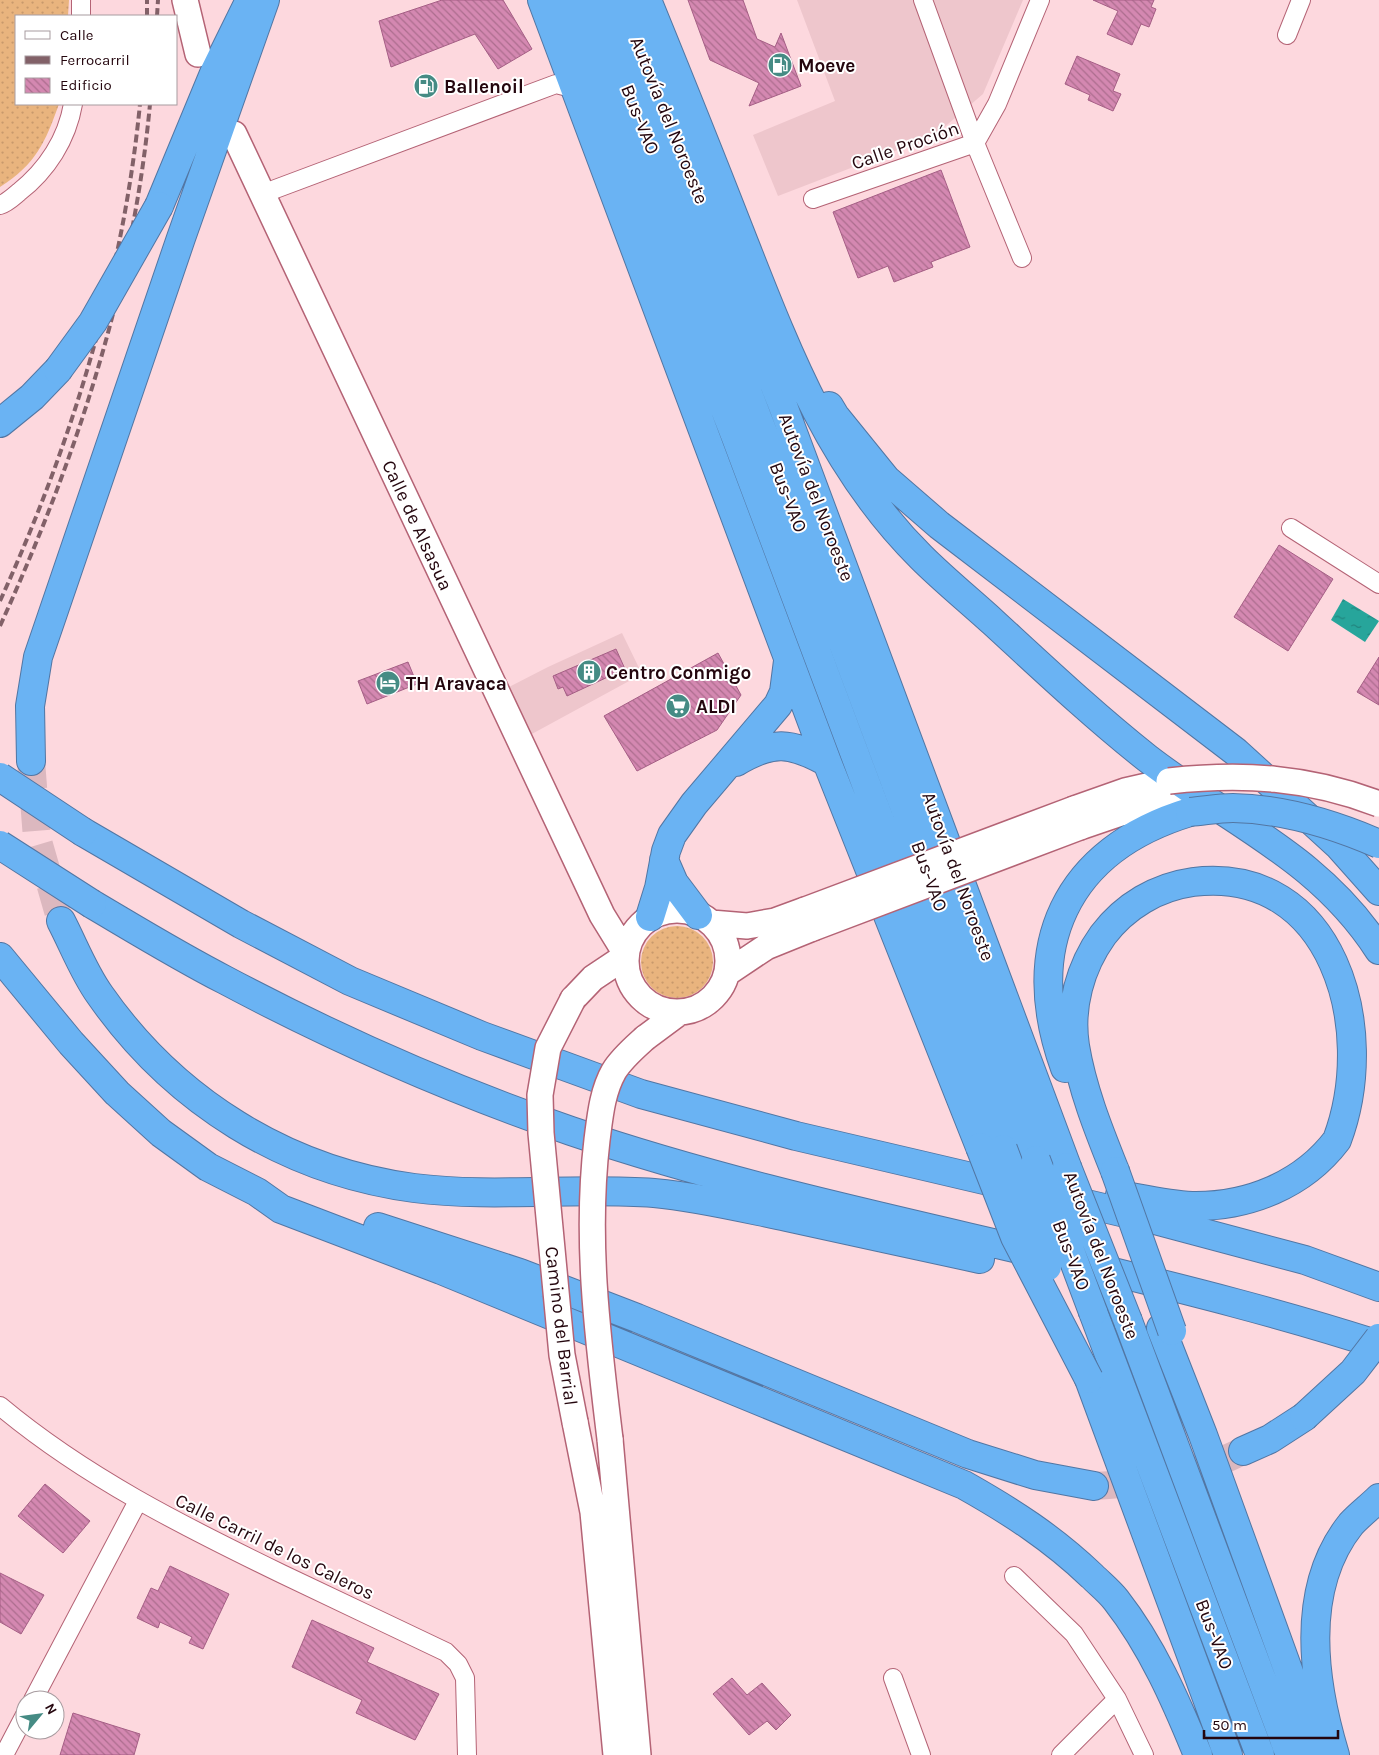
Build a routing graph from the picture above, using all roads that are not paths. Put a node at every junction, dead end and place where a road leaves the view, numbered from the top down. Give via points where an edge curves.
1 (82, 0) edge
2 (184, 0) edge
3 (237, 0) edge
4 (250, 0) edge
5 (266, 0) edge
6 (542, 0) edge
7 (565, 0) edge
8 (593, 0) edge
9 (622, 0) edge
10 (647, 0) edge
11 (661, 0) edge
12 (923, 0) edge
13 (1040, 0) edge
14 (1301, 0) edge
15 (81, 15) edge
16 (1287, 35) dead end
17 (207, 62) junction
18 (582, 102) junction
19 (73, 105) edge
20 (234, 134) dead end
21 (975, 143) junction
22 (262, 194) junction
23 (813, 199) dead end
24 (0, 205) edge
25 (1022, 258) dead end
26 (0, 423) edge
27 (1291, 528) dead end
28 (1379, 584) edge
29 (788, 660) junction
30 (31, 761) tunnel mouth
31 (827, 762) junction
32 (724, 769) junction
33 (0, 777) edge
34 (1181, 797) junction
35 (1379, 804) edge
36 (1379, 829) edge
37 (1379, 844) edge
38 (0, 845) edge
39 (664, 860) junction
40 (1379, 891) edge
41 (602, 915) junction
42 (705, 919) junction
43 (809, 919) junction
44 (646, 920) junction
45 (61, 922) tunnel mouth
46 (1379, 950) edge
47 (626, 955) junction
48 (0, 957) edge
49 (727, 973) junction
50 (680, 1012) junction
51 (796, 1136) junction
52 (992, 1148) junction
53 (1109, 1171) junction
54 (257, 1192) junction
55 (1379, 1287) edge
56 (1204, 1294) junction
57 (1379, 1338) edge
58 (1379, 1346) edge
59 (0, 1406) edge
60 (1243, 1451) tunnel mouth
61 (1094, 1486) tunnel mouth
62 (1379, 1498) edge
63 (138, 1502) junction
64 (1014, 1576) dead end
65 (893, 1678) dead end
66 (38, 1690) edge
67 (1118, 1699) junction
68 (15, 1734) edge
69 (4, 1755) edge
70 (467, 1755) edge
71 (616, 1755) edge
72 (638, 1755) edge
73 (921, 1755) edge
74 (1061, 1755) edge
75 (1144, 1755) edge
76 (1198, 1755) edge
77 (1228, 1755) edge
78 (1260, 1755) edge
79 (1290, 1755) edge
80 (1319, 1755) edge
81 (1335, 1755) edge

1 - 15 street
2 - 17 main road
3 - 17 highway
4 - 17 highway
5 - 30 highway via 38,657 30,706
6 - 18 highway
7 - 52 highway via 724,407
8 - 78 highway, Bus-VAO, bridge via 778,467
9 - 79 highway, Autovía del Noroeste, bridge via 786,415
10 - 46 highway via 795,369 835,447 883,516 921,557 1113,730 1150,760 1270,840 1318,878 1358,919
11 - 40 highway via 796,337 834,416 886,479 939,525 1236,752 1339,846
12 - 21 street
13 - 21 street, Calle Proción via 997,104
14 - 16 street
17 - 26 highway, bridge via 159,206 93,322 58,370
18 - 22 street via 574,92 560,85 521,96
18 - 29 highway
19 - 24 street via 59,145 38,176
20 - 22 main road, Calle de Alsasua
21 - 23 street, Calle Proción
21 - 25 street
22 - 41 main road, Calle de Alsasua
27 - 28 street
29 - 31 highway
29 - 32 highway via 784,692 778,705
31 - 32 highway via 794,746 772,746 748,754
31 - 52 highway
32 - 39 highway via 682,819 668,842
33 - 51 highway, bridge via 83,832 241,924 350,981 482,1036 641,1094
34 - 35 main road, bridge via 1213,776 1244,776 1314,784
34 - 36 main road via 1231,797 1287,804 1334,814
34 - 37 highway, bridge via 1299,817 1332,825
34 - 43 main road, bridge via 1121,813 1077,818
34 - 53 highway via 1162,821 1136,833 1098,862 1080,881 1062,914 1048,958 1050,1005 1062,1058
38 - 56 highway, bridge via 92,904 223,979 327,1032 459,1089 571,1131 768,1189
39 - 42 highway via 674,882
39 - 44 highway via 660,888
41 - 44 main road via 622,924
41 - 47 main road, Calle de Alsasua
42 - 43 main road via 748,926
42 - 44 main road via 679,910 659,913
42 - 49 main road via 726,946
43 - 49 main road
44 - 47 main road via 635,932
45 - 56 highway via 99,994 135,1039 179,1084 231,1123 290,1154 354,1176 416,1188 654,1193 746,1208 1012,1266
47 - 50 main road via 630,981 640,996 662,1010
47 - 71 main road, Camino del Barrial, bridge via 593,978 573,999 548,1048 540,1095 540,1133 562,1355 593,1512
48 - 54 highway via 71,1043 160,1133 208,1167
49 - 50 main road via 718,992 710,1000
50 - 72 main road, Camino del Barrial, bridge via 645,1038 614,1071 601,1108 595,1158 591,1246
51 - 53 highway via 1190,1206 1236,1202 1284,1186 1314,1165 1345,1130 1363,1090 1371,1051 1371,1031 1362,988 1337,944 1293,902 1274,892 1225,880 1181,884 1141,900 1122,913 1096,946 1078,983 1075,1044
51 - 55 highway via 1155,1220 1305,1260
52 - 77 highway, bridge via 1089,1379
53 - 80 highway, bridge via 1167,1329 1188,1375 1203,1435
54 - 61 highway via 287,1198 520,1273 968,1454 1035,1475
54 - 76 highway via 281,1208 441,1270 964,1485 1015,1513 1066,1551 1116,1599 1149,1649
56 - 58 highway via 1318,1325
57 - 60 highway, bridge via 1353,1372 1304,1417 1270,1439
59 - 63 street, Calle Carril de los Caleros via 34,1434
62 - 81 highway via 1351,1524 1328,1564 1315,1613 1316,1665
63 - 66 street
63 - 70 street, Calle Carril de los Caleros via 202,1536 446,1652 458,1664 465,1678
64 - 67 street via 1074,1634
65 - 73 street
67 - 74 street
67 - 75 street
68 - 69 street

